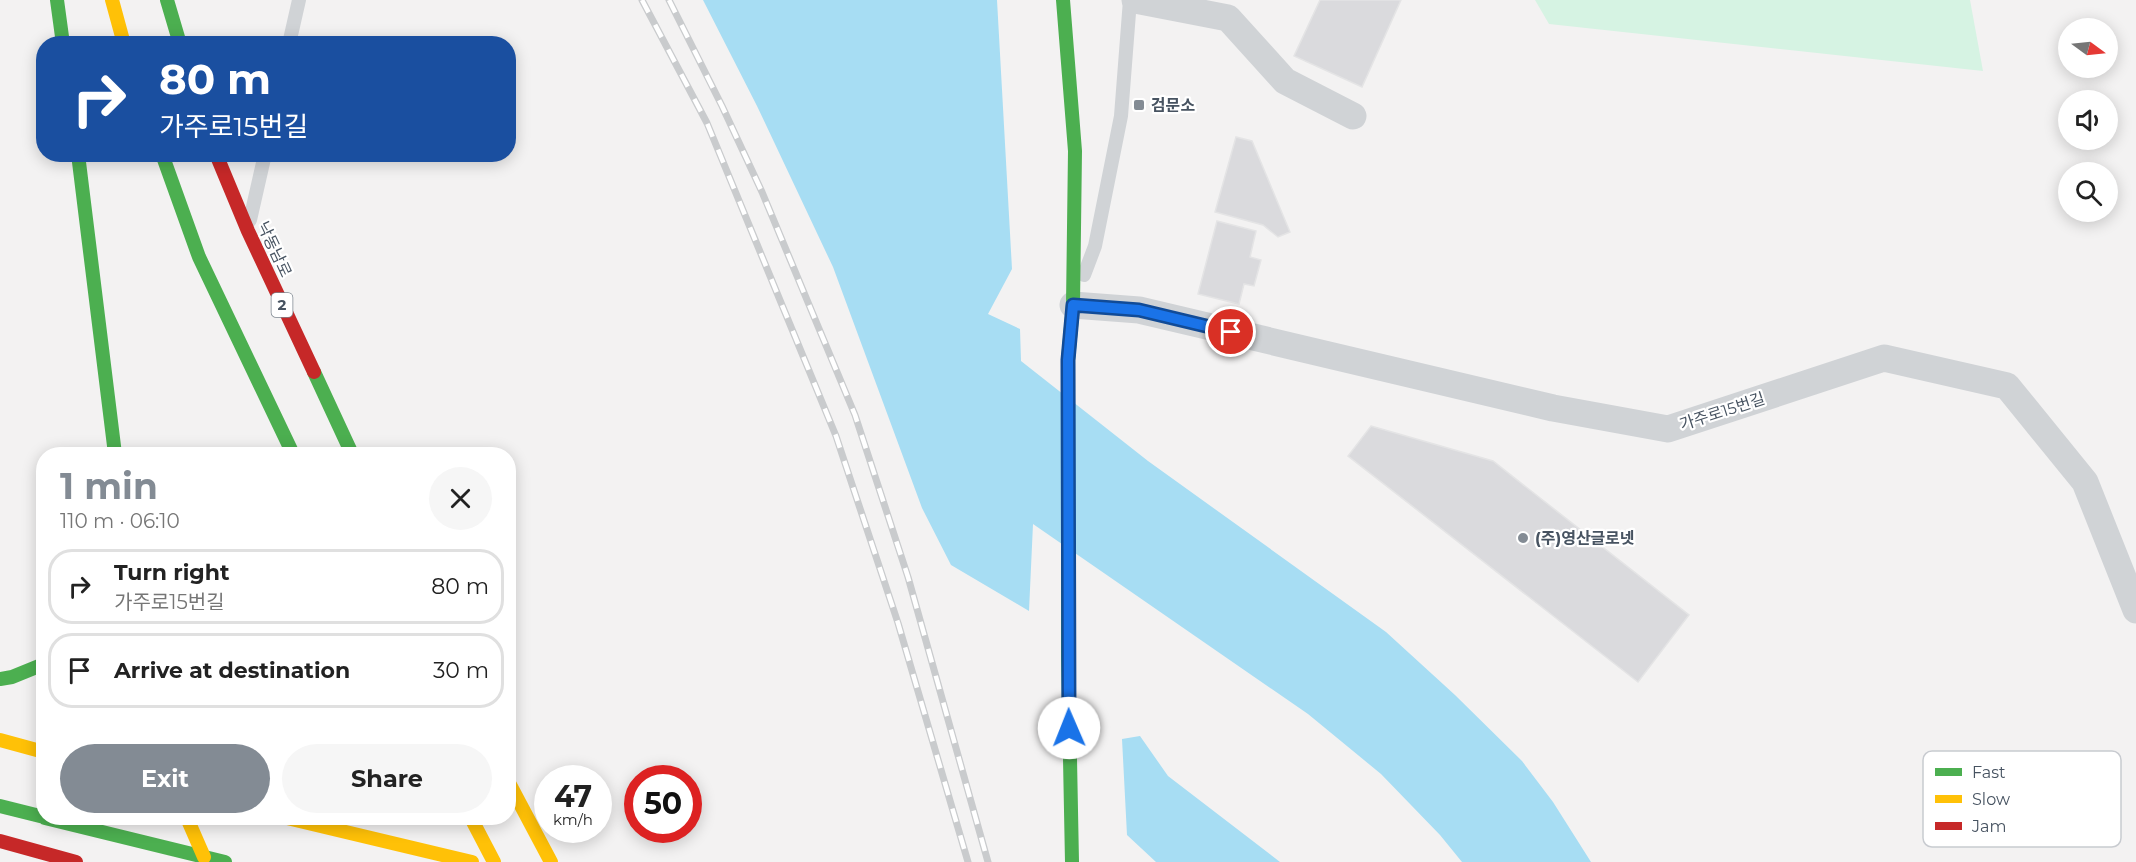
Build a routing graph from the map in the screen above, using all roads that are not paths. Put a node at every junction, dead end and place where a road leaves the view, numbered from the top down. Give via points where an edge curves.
1 (57, 0) edge
2 (112, 0) edge
3 (167, 0) edge
4 (299, 0) edge
5 (1063, 0) edge
6 (1132, 0) edge
7 (62, 36) edge
8 (122, 36) edge
9 (178, 36) edge
10 (291, 36) edge
11 (1353, 116) dead end
12 (79, 162) edge
13 (165, 162) edge
14 (219, 162) edge
15 (263, 162) edge
16 (248, 231) junction
17 (1073, 305) junction
18 (115, 447) edge
19 (290, 447) edge
20 (349, 447) edge
21 (2136, 610) edge
22 (36, 667) edge
23 (0, 679) edge
24 (0, 740) edge
25 (36, 750) edge
26 (516, 796) edge
27 (0, 806) edge
28 (36, 815) edge
29 (77, 825) edge
30 (190, 825) edge
31 (316, 825) edge
32 (475, 825) edge
33 (0, 841) edge
34 (1071, 847) junction
35 (204, 856) junction
36 (76, 862) edge
37 (225, 862) edge
38 (472, 862) edge
39 (494, 862) edge
40 (551, 862) edge
41 (1072, 862) edge
42 (1086, 862) edge

1 - 7 main road
2 - 8 main road
3 - 9 main road
4 - 10 lane
5 - 17 main road via 1074,151
6 - 11 street via 1228,18 1285,81
6 - 17 lane via 1121,116 1095,246
12 - 18 main road
13 - 19 main road via 199,257
14 - 16 main road, 낙동남로 / 2
15 - 16 lane
16 - 20 main road, 낙동남로 / 2
17 - 21 street, 가주로15번길 via 1139,310 1553,408 1668,429 1884,358 2007,386 2085,482
17 - 34 main road via 1068,360
22 - 23 main road
24 - 25 main road
26 - 40 main road
27 - 28 main road
29 - 35 main road
30 - 35 main road
31 - 38 main road
32 - 39 main road
33 - 36 main road
34 - 41 main road
34 - 42 main road
35 - 37 main road

